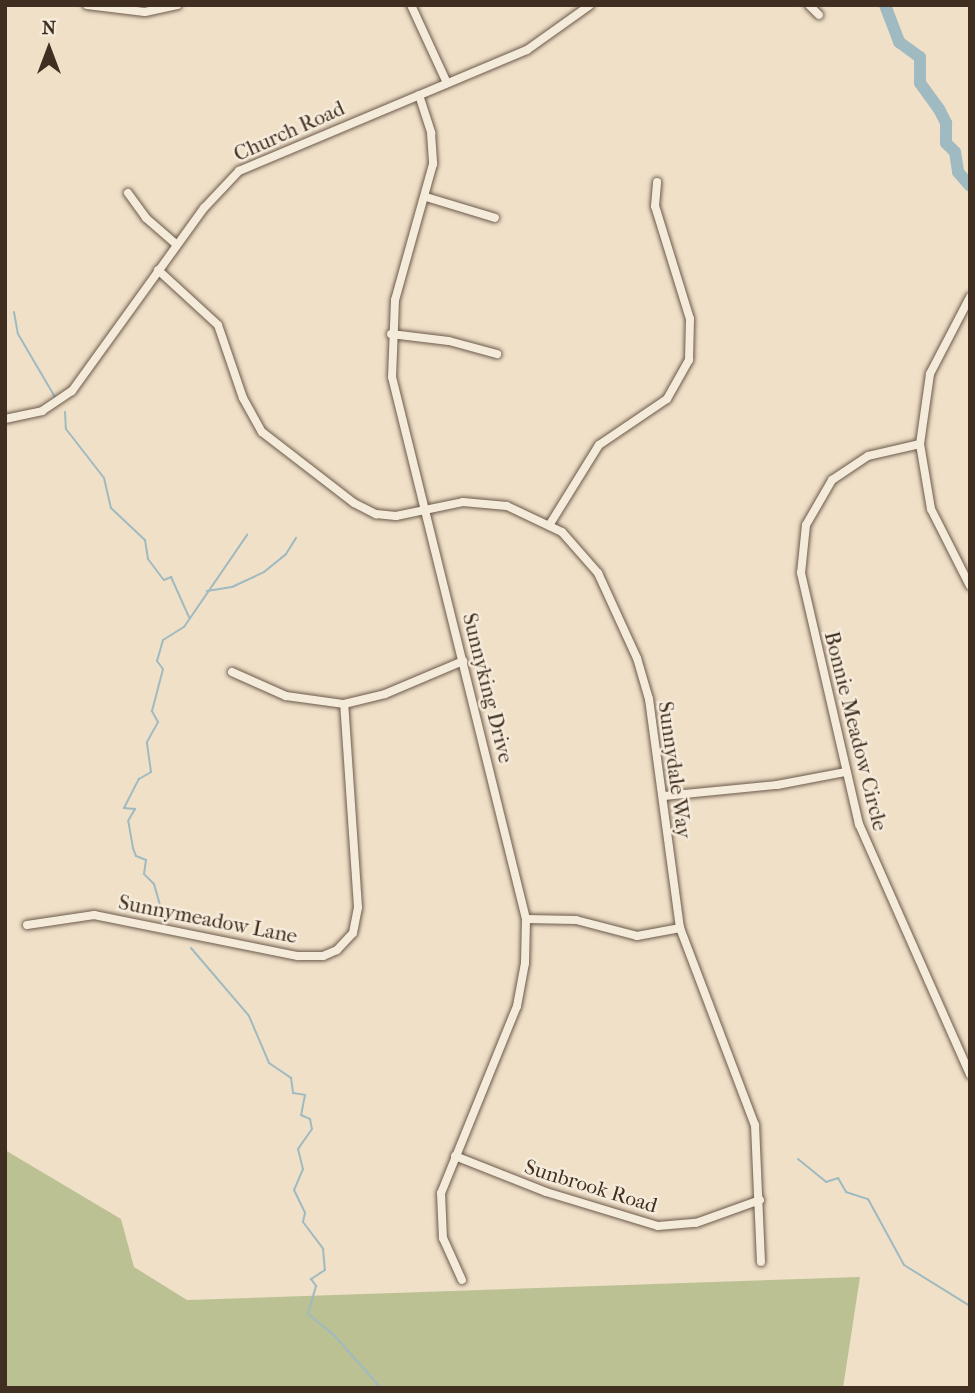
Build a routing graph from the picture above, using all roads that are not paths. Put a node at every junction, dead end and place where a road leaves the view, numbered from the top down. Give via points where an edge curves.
1 (87, 5) edge
2 (177, 5) edge
3 (411, 5) edge
4 (590, 5) edge
5 (809, 5) edge
6 (819, 15) dead end
7 (447, 83) junction
8 (419, 95) junction
9 (657, 182) dead end
10 (128, 192) dead end
11 (426, 197) junction
12 (495, 218) dead end
13 (176, 244) junction
14 (158, 270) junction
15 (970, 296) edge
16 (391, 334) junction
17 (498, 354) dead end
18 (5, 419) edge
19 (920, 444) junction
20 (424, 511) junction
21 (550, 524) junction
22 (970, 586) edge
23 (463, 661) junction
24 (232, 673) dead end
25 (344, 704) junction
26 (845, 772) junction
27 (664, 796) junction
28 (526, 919) junction
29 (27, 925) dead end
30 (680, 928) junction
31 (970, 1074) edge
32 (455, 1156) junction
33 (760, 1200) junction
34 (761, 1262) dead end
35 (462, 1280) dead end

1 - 2 street via 145,12
3 - 7 street
4 - 7 street, Church Road via 540,44
5 - 6 street
7 - 8 street, Church Road
8 - 11 street, Sunnyking Drive via 433,147
8 - 13 street, Church Road via 247,166 225,183
9 - 21 street via 655,206 690,319 689,360 667,399 598,445
10 - 13 street via 146,218
11 - 12 street
11 - 16 street, Sunnyking Drive via 398,289
13 - 14 street, Church Road
14 - 18 street, Church Road via 72,391 42,411
14 - 20 street, Sunnydale Way via 218,325 249,411 272,443 365,510 396,516
15 - 19 street via 930,373
16 - 17 street via 440,339
16 - 20 street, Sunnyking Drive via 394,391
19 - 22 street via 931,509
19 - 26 street, Bonnie Meadow Circle via 890,447 846,468 819,498 804,533 803,584
20 - 21 street, Sunnydale Way via 463,502 493,503
20 - 23 street, Sunnyking Drive
21 - 27 street, Sunnydale Way via 590,562 627,633 649,699
23 - 25 street via 385,694
23 - 28 street, Sunnyking Drive
24 - 25 street via 286,696
25 - 29 street, Sunnymeadow Lane via 358,907 353,933 337,950 323,956 298,956 94,915
26 - 27 street via 787,784
26 - 31 street, Bonnie Meadow Circle via 868,850
27 - 30 street, Sunnydale Way
28 - 30 street via 576,920 637,936
28 - 32 street, Sunnyking Drive via 517,1006
30 - 33 street, Sunnydale Way via 755,1125
32 - 33 street, Sunbrook Road via 546,1192 658,1226 696,1223
32 - 35 street, Sunnyking Drive via 443,1185 440,1213 446,1247
33 - 34 street, Sunnydale Way

